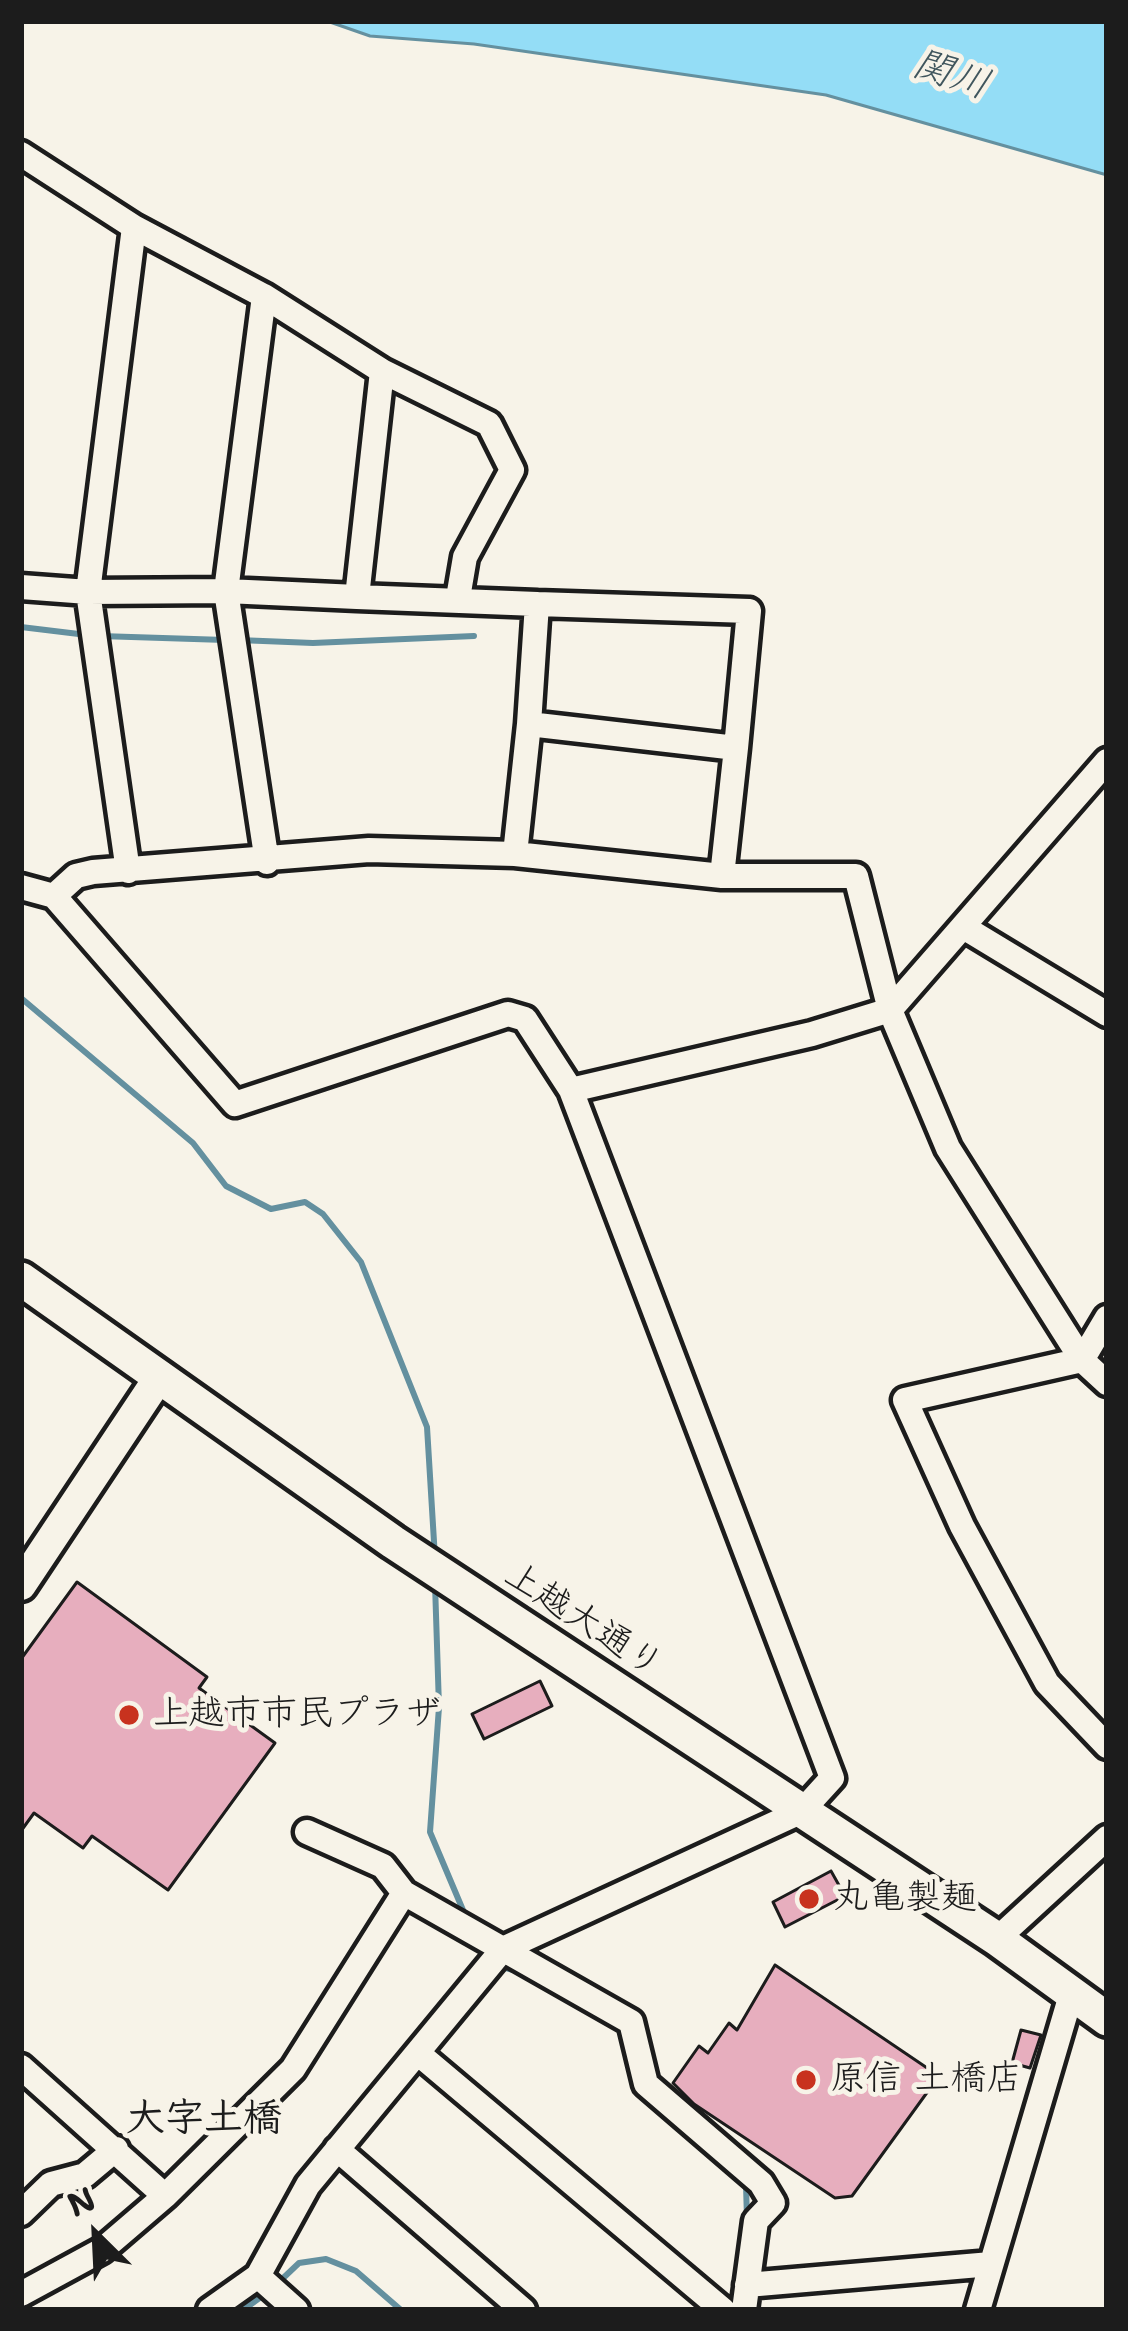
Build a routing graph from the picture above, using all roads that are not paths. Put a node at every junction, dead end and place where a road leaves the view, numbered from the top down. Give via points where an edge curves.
1 (21, 154) edge
2 (134, 227) junction
3 (264, 296) junction
4 (382, 371) junction
5 (21, 587) edge
6 (226, 591) junction
7 (88, 592) junction
8 (357, 597) junction
9 (458, 598) junction
10 (537, 604) junction
11 (530, 724) junction
12 (736, 748) junction
13 (1107, 761) edge
14 (514, 854) junction
15 (267, 862) junction
16 (128, 871) junction
17 (722, 876) junction
18 (21, 887) edge
19 (54, 896) junction
20 (965, 928) junction
21 (890, 1010) junction
22 (1107, 1014) edge
23 (571, 1090) junction
24 (21, 1280) edge
25 (1107, 1318) edge
26 (1082, 1360) junction
27 (160, 1376) junction
28 (1107, 1384) edge
29 (21, 1585) edge
30 (1107, 1747) edge
31 (802, 1811) junction
32 (307, 1832) dead end
33 (1107, 1838) edge
34 (404, 1893) junction
35 (997, 1939) junction
36 (503, 1949) junction
37 (1071, 1995) junction
38 (1107, 2020) edge
39 (420, 2055) junction
40 (21, 2068) edge
41 (116, 2149) junction
42 (338, 2149) junction
43 (165, 2196) junction
44 (21, 2213) edge
45 (992, 2264) junction
46 (258, 2276) junction
47 (21, 2294) edge
48 (746, 2298) edge
49 (210, 2310) edge
50 (296, 2310) edge
51 (523, 2310) edge
52 (723, 2310) edge
53 (978, 2310) edge

1 - 2 street
2 - 3 street
2 - 7 street
3 - 4 street
3 - 6 street
4 - 8 street
4 - 9 street via 489,424 512,470 465,557
5 - 7 street
6 - 7 street
6 - 8 street
6 - 15 street
7 - 16 street
8 - 9 street
9 - 10 street
10 - 11 street
10 - 12 street via 749,611
11 - 12 street
11 - 14 street
12 - 17 street
13 - 20 street
14 - 15 street via 369,850
14 - 17 street
15 - 16 street
16 - 19 street via 76,876
17 - 21 street via 856,876
18 - 19 street
19 - 23 street via 235,1104 519,1013
20 - 21 street
20 - 22 street
21 - 23 street
21 - 26 street via 949,1148
23 - 31 street via 832,1778
24 - 27 main road, 上越大通り
25 - 26 street
26 - 28 street
26 - 30 street via 904,1400 1047,1683
27 - 29 street
27 - 31 main road, 上越大通り via 393,1543
31 - 35 main road, 上越大通り
31 - 36 street
32 - 34 street via 383,1866
33 - 35 street
34 - 36 street
34 - 43 street via 292,2069
35 - 37 main road, 上越大通り
36 - 39 street
36 - 48 street via 631,2022 646,2084 761,2183 773,2203 756,2221
37 - 38 main road, 上越大通り
37 - 45 street
39 - 42 street
39 - 52 street
40 - 41 street
41 - 43 street
41 - 44 street via 85,2175 51,2184
42 - 46 street
42 - 51 street
43 - 47 street via 102,2250
45 - 48 street
45 - 53 street
46 - 49 street
46 - 50 street

